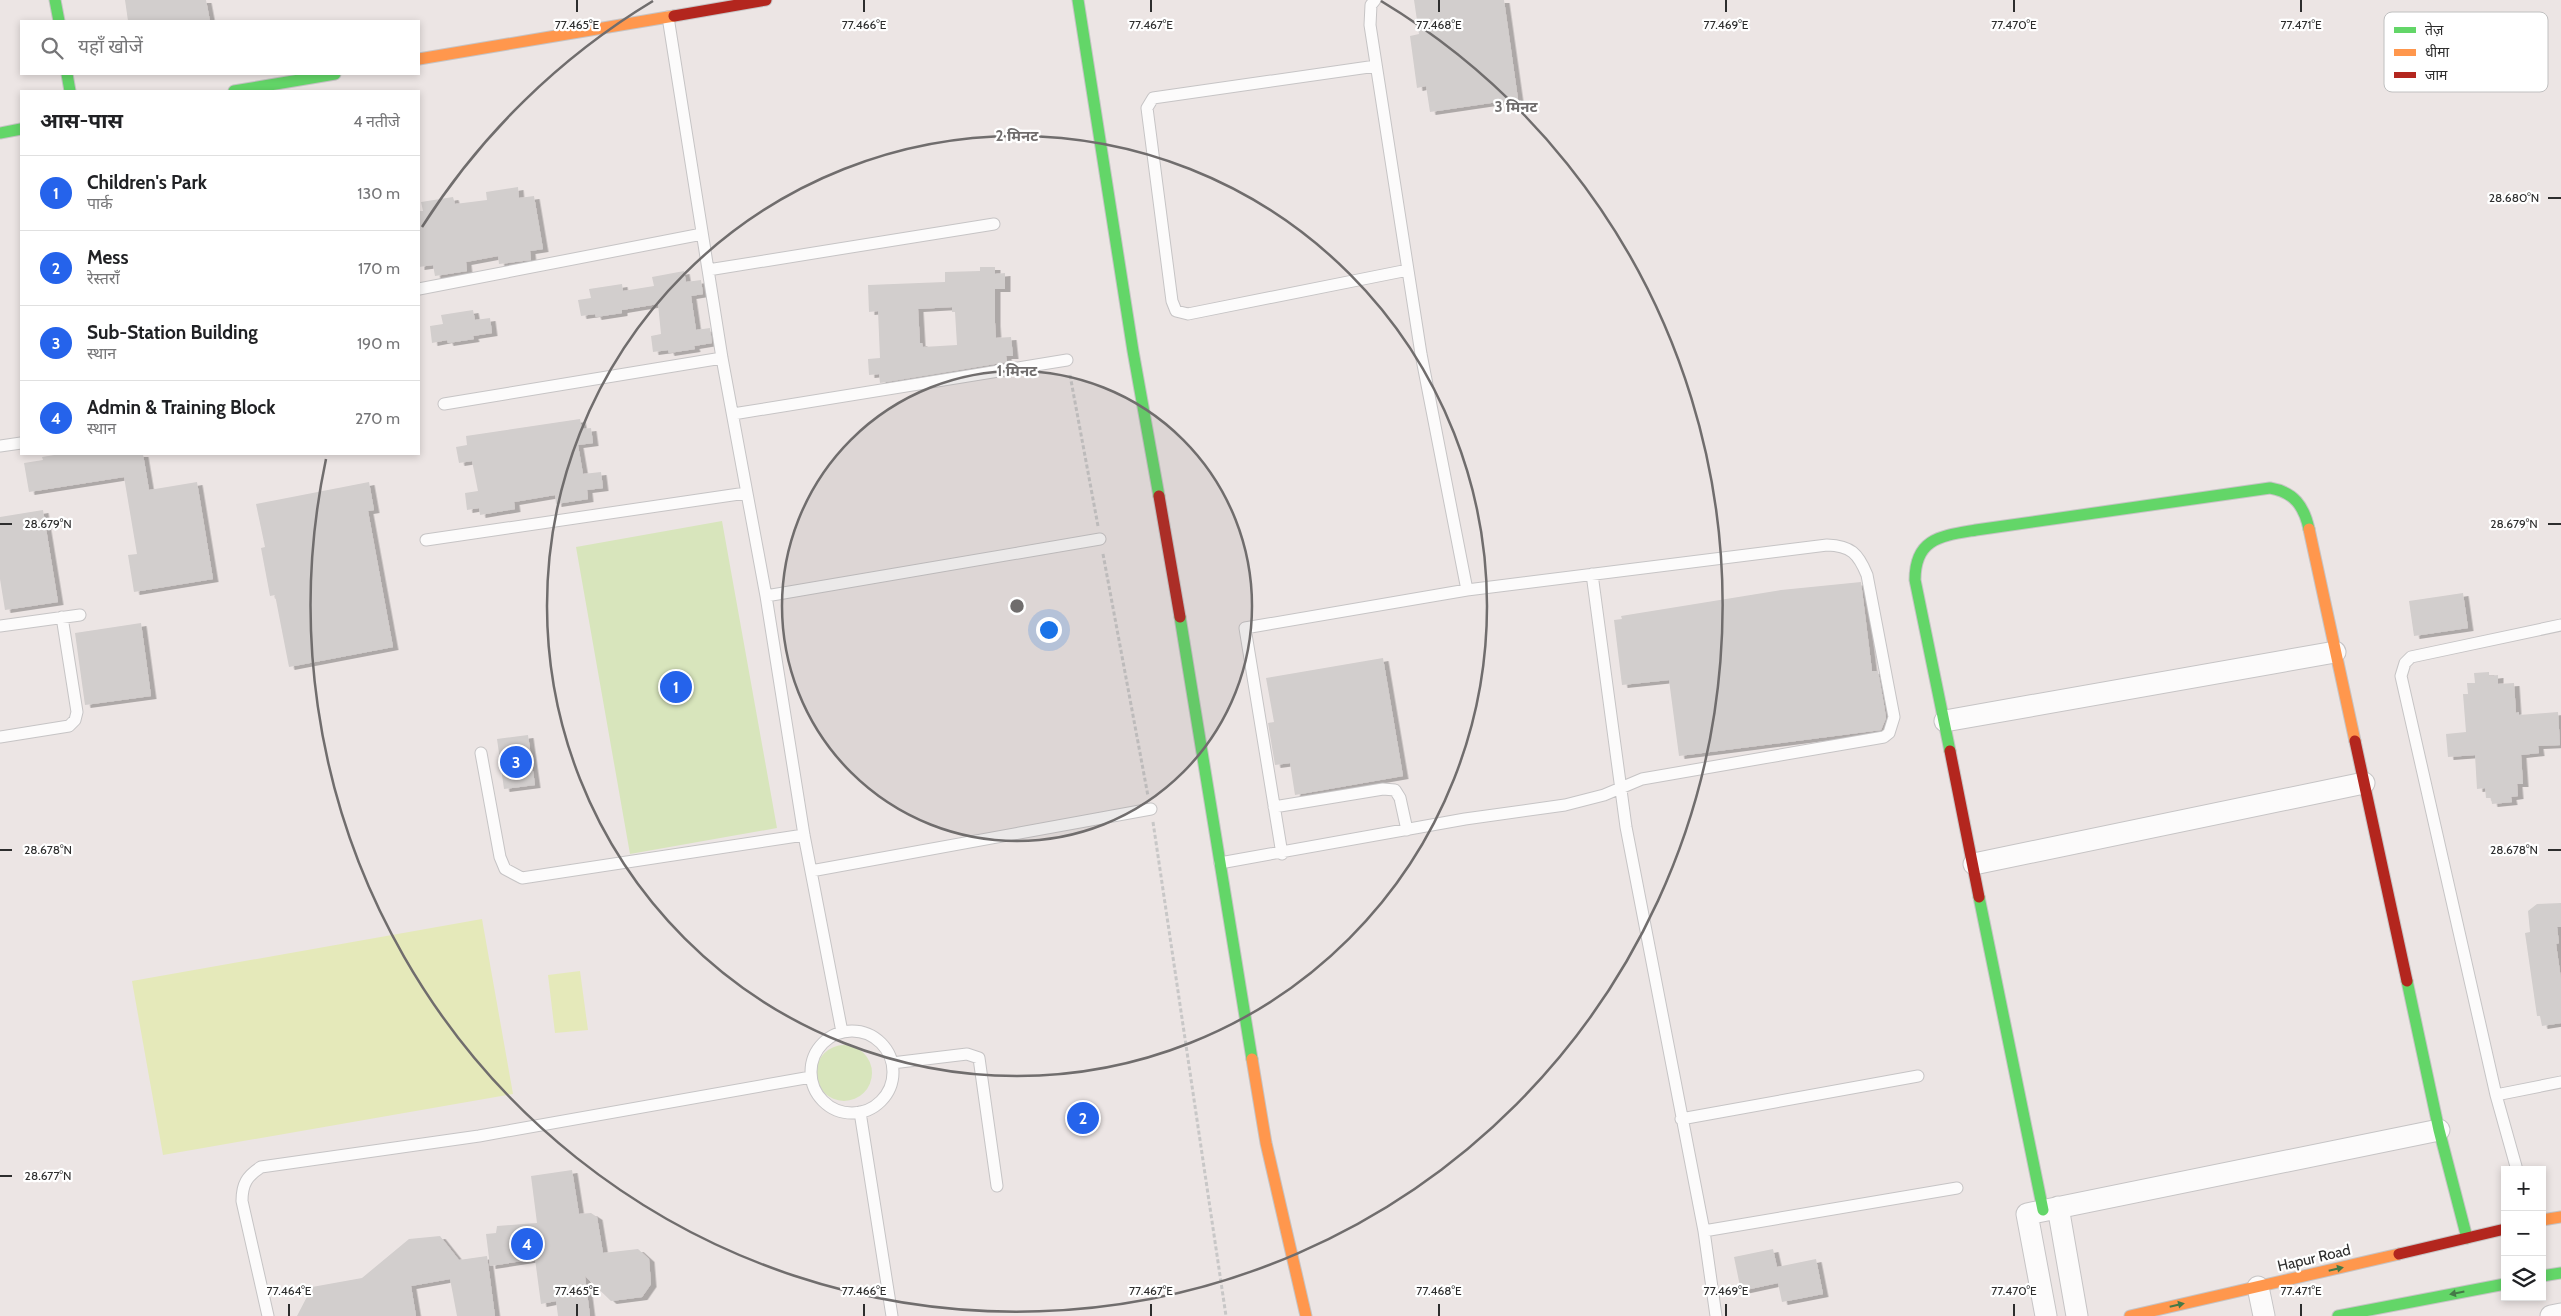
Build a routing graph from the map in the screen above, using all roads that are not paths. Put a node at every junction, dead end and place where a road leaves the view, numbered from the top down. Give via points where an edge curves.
1 (56, 0) edge
2 (766, 0) edge
3 (1078, 0) edge
4 (1375, 0) edge
5 (668, 17) junction
6 (59, 20) edge
7 (420, 60) edge
8 (1376, 66) junction
9 (67, 75) edge
10 (330, 75) edge
11 (70, 90) edge
12 (240, 90) edge
13 (20, 129) edge
14 (0, 133) edge
15 (994, 224) dead end
16 (702, 234) junction
17 (708, 270) junction
18 (1408, 270) junction
19 (420, 289) edge
20 (722, 358) junction
21 (1067, 360) road end
22 (444, 404) dead end
23 (733, 414) junction
24 (20, 443) edge
25 (0, 446) edge
26 (746, 493) junction
27 (1100, 539) road end
28 (426, 540) dead end
29 (1592, 574) junction
30 (1467, 590) junction
31 (766, 596) junction
32 (80, 615) dead end
33 (62, 617) junction
34 (2561, 625) edge
35 (0, 626) edge
36 (2335, 652) junction
37 (1945, 721) junction
38 (0, 737) edge
39 (481, 753) dead end
40 (2364, 784) junction
41 (1621, 786) junction
42 (1274, 807) junction
43 (1151, 809) road end
44 (1407, 830) junction
45 (804, 835) junction
46 (1282, 854) junction
47 (1220, 863) junction
48 (1974, 864) junction
49 (811, 871) junction
50 (842, 1032) junction
51 (892, 1063) junction
52 (1918, 1076) dead end
53 (811, 1078) junction
54 (2561, 1082) edge
55 (2496, 1095) junction
56 (860, 1112) junction
57 (1681, 1119) junction
58 (2438, 1130) junction
59 (2516, 1166) edge
60 (997, 1186) dead end
61 (1957, 1188) dead end
62 (2050, 1208) junction
63 (2561, 1217) edge
64 (2546, 1219) edge
65 (2501, 1230) edge
66 (1704, 1231) junction
67 (2467, 1238) junction
68 (2561, 1273) edge
69 (2546, 1275) edge
70 (2501, 1285) edge
71 (2258, 1287) junction
72 (2561, 1314) edge
73 (268, 1316) edge
74 (892, 1316) edge
75 (1306, 1316) edge
76 (1716, 1316) edge
77 (2046, 1316) edge
78 (2078, 1316) edge
79 (2130, 1316) edge
80 (2264, 1316) edge
81 (2338, 1316) edge
82 (2551, 1316) edge

1 - 6 street
2 - 5 street
3 - 47 street via 1132,351
4 - 8 lane via 1371,4 1370,25
5 - 7 street
5 - 16 lane
8 - 18 lane
8 - 18 lane via 1153,98 1147,108 1172,301 1176,311 1188,314
9 - 11 street
10 - 12 street
13 - 14 street
15 - 17 lane
16 - 17 lane
16 - 19 lane
17 - 20 lane
18 - 30 lane
20 - 22 lane
20 - 23 lane
21 - 23 lane
23 - 26 lane
24 - 25 lane
26 - 28 lane
26 - 31 lane
27 - 31 lane
29 - 30 lane
29 - 41 lane
29 - 41 lane via 1828,545 1849,549 1860,558 1867,575 1894,717 1889,733 1884,737 1666,774
30 - 42 lane via 1245,628
31 - 45 lane
32 - 33 lane
33 - 35 lane
33 - 38 lane via 77,712 75,720 69,726
34 - 55 lane via 2412,657 2406,663 2402,676
36 - 37 street
36 - 37 street via 2307,520 2295,496 2283,490 2270,488 1963,533 1928,544 1915,562 1915,580
36 - 40 street
37 - 48 street
39 - 45 lane via 500,857 505,868 522,878
40 - 48 street
40 - 58 street
41 - 44 lane via 1565,805
41 - 57 lane
42 - 44 lane via 1383,789 1395,790
42 - 46 lane
43 - 49 lane
44 - 46 lane
45 - 49 lane
46 - 47 lane
47 - 75 street via 1266,1143
48 - 62 street
49 - 50 lane
50 - 51 lane via 873,1038 887,1051
50 - 53 lane via 830,1037 814,1056
51 - 56 lane via 891,1082 882,1100
51 - 60 lane via 967,1054 979,1058
52 - 57 lane
53 - 56 lane via 824,1103 847,1113
53 - 73 lane via 479,1136 261,1167 246,1179 242,1201
54 - 55 lane
55 - 59 lane
56 - 74 lane
57 - 66 lane
58 - 62 street
58 - 67 street
61 - 66 lane
62 - 77 street via 2027,1214
62 - 78 street
63 - 64 street
65 - 67 street, Hapur Road
66 - 76 lane
71 -> 67 street, Hapur Road
68 - 69 street
70 -> 81 street
79 -> 71 street, Hapur Road
71 - 80 street
72 - 82 street

